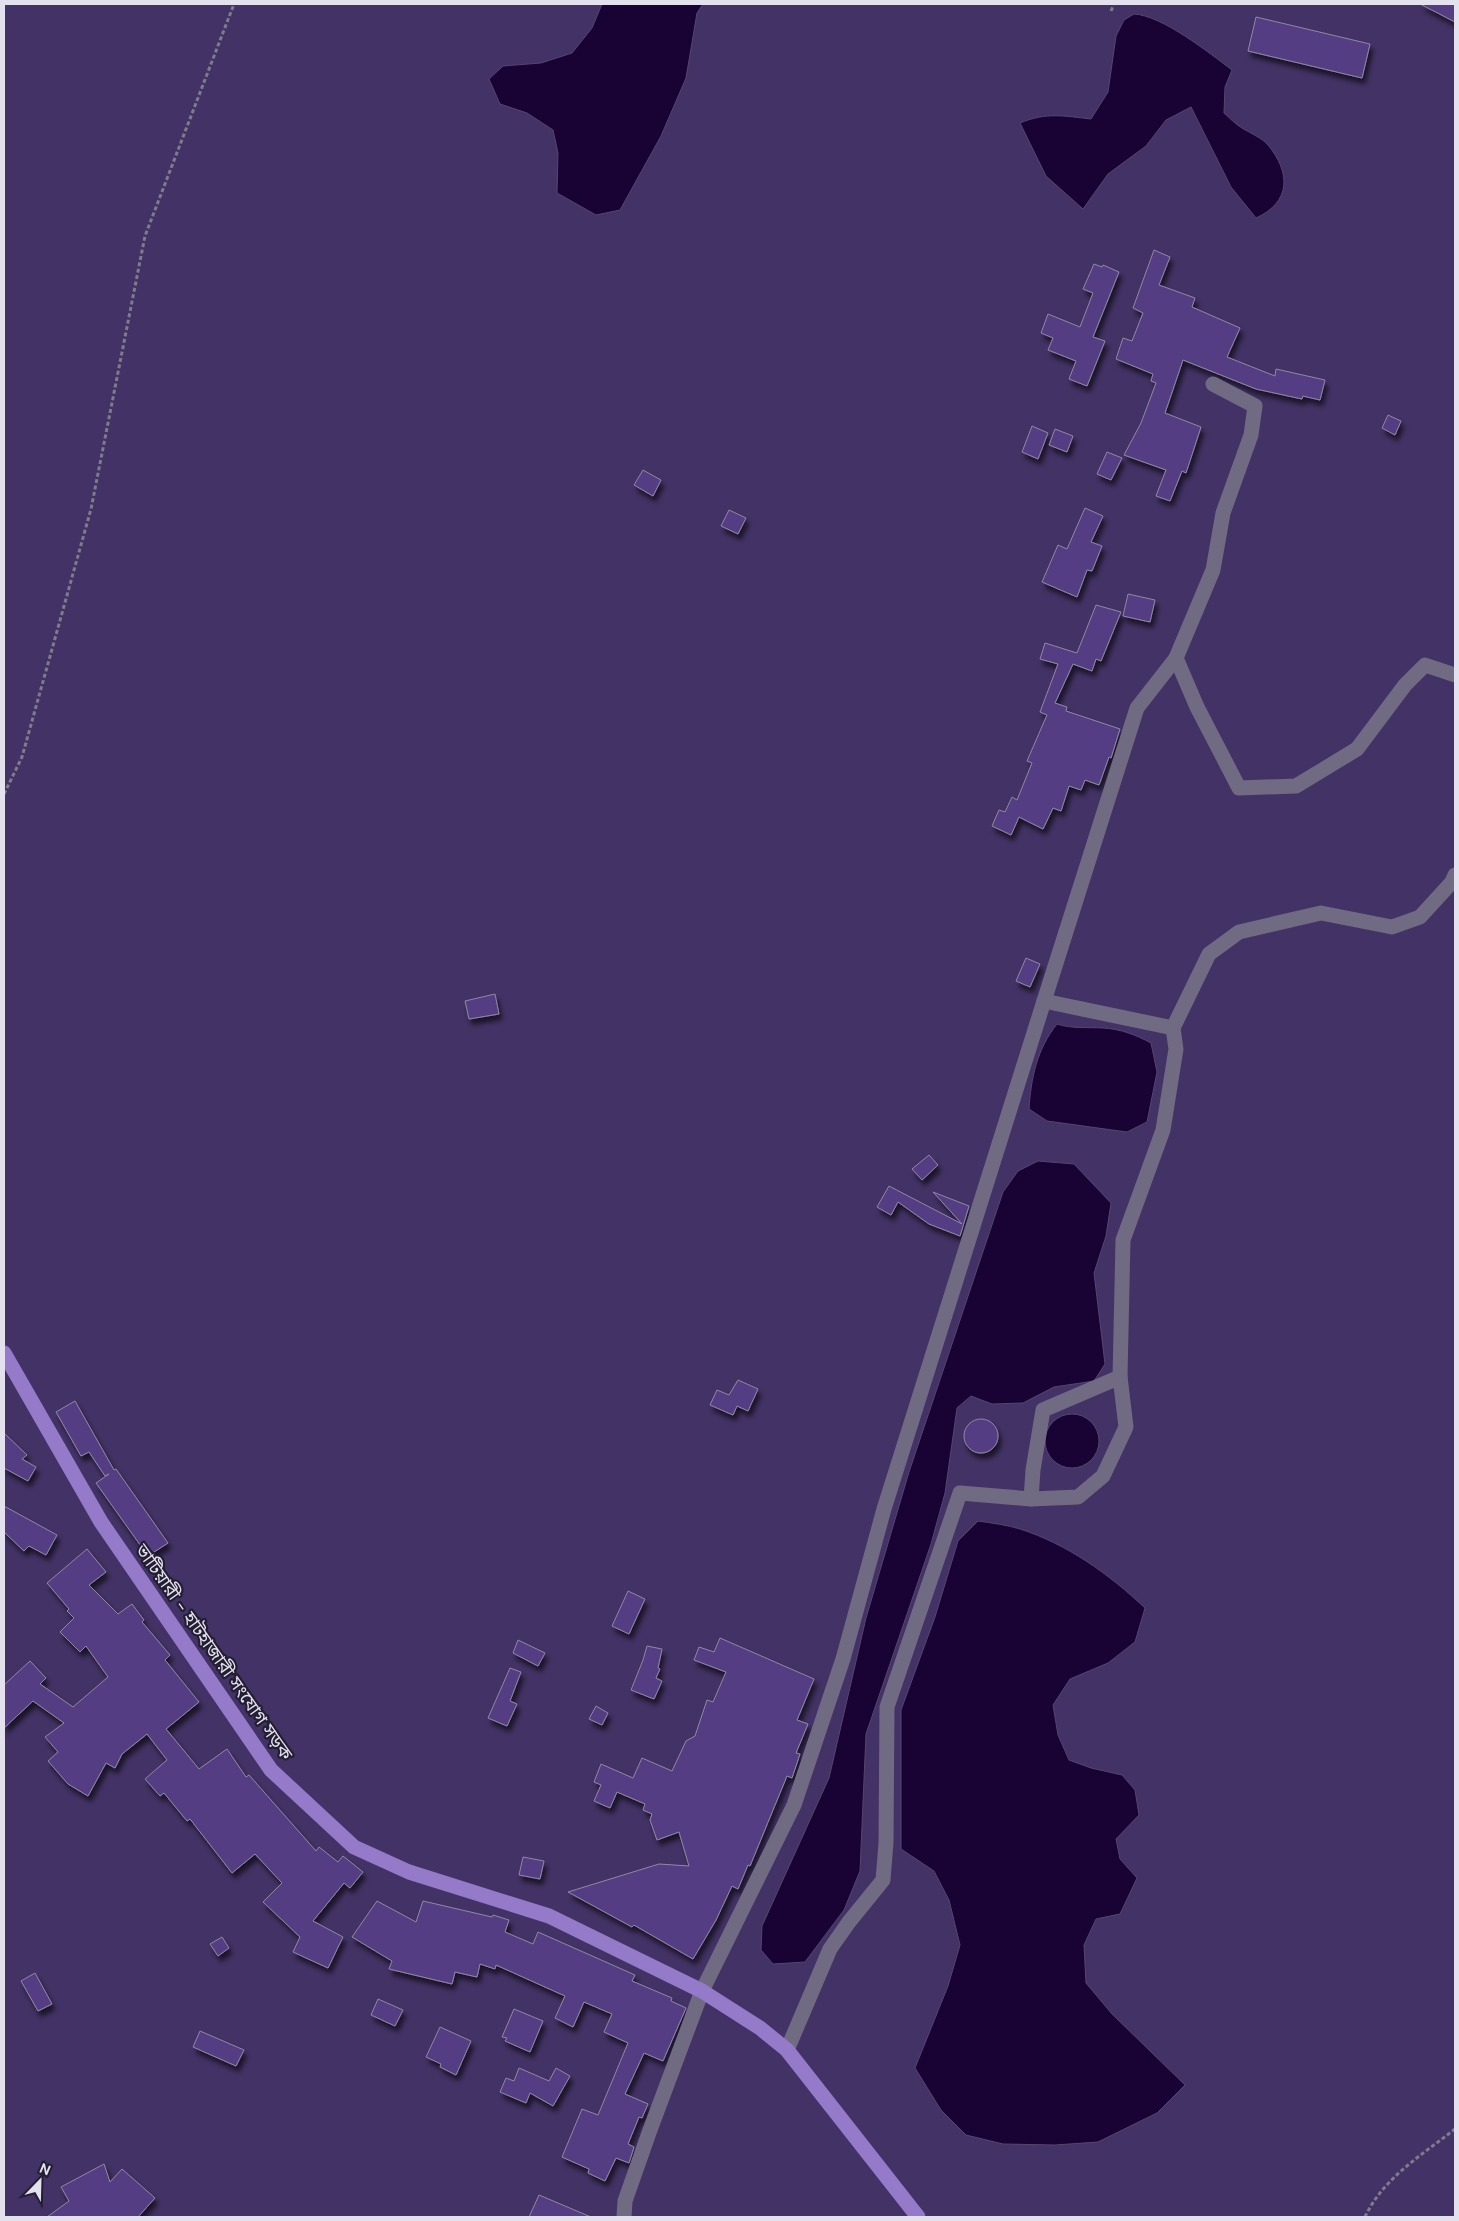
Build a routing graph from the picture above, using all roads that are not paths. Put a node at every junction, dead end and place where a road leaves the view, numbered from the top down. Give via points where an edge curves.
1 (1213, 384) dead end
2 (1176, 658) junction
3 (1455, 675) edge
4 (1455, 875) edge
5 (1044, 1001) junction
6 (1173, 1028) junction
7 (4, 1353) edge
8 (1120, 1377) junction
9 (1031, 1499) junction
10 (702, 1991) junction
11 (787, 2050) junction
12 (624, 2217) edge
13 (918, 2217) edge

1 - 2 street via 1255,406 1251,435 1222,513 1213,570
2 - 3 street via 1239,788 1296,786 1357,749 1424,665
2 - 5 street via 1137,708
4 - 6 street via 1420,917 1392,927 1321,913 1239,932 1210,954
5 - 6 street
5 - 10 street via 887,1500 843,1659 794,1805
6 - 8 street via 1176,1049 1163,1130 1124,1240
7 - 10 main road, ভাটিয়ারী - হাটহাজারী সংযোগ সড়ক via 101,1522 271,1770 354,1847 409,1872 550,1916
8 - 9 street via 1043,1410
8 - 9 street via 1126,1427 1103,1476 1078,1497
9 - 11 street via 960,1493 887,1707 883,1880 830,1950
10 - 11 main road, ভাটিয়ারী - হাটহাজারী সংযোগ সড়ক via 760,2028
10 - 12 street via 625,2201
11 - 13 main road, ভাটিয়ারী - হাটহাজারী সংযোগ সড়ক

